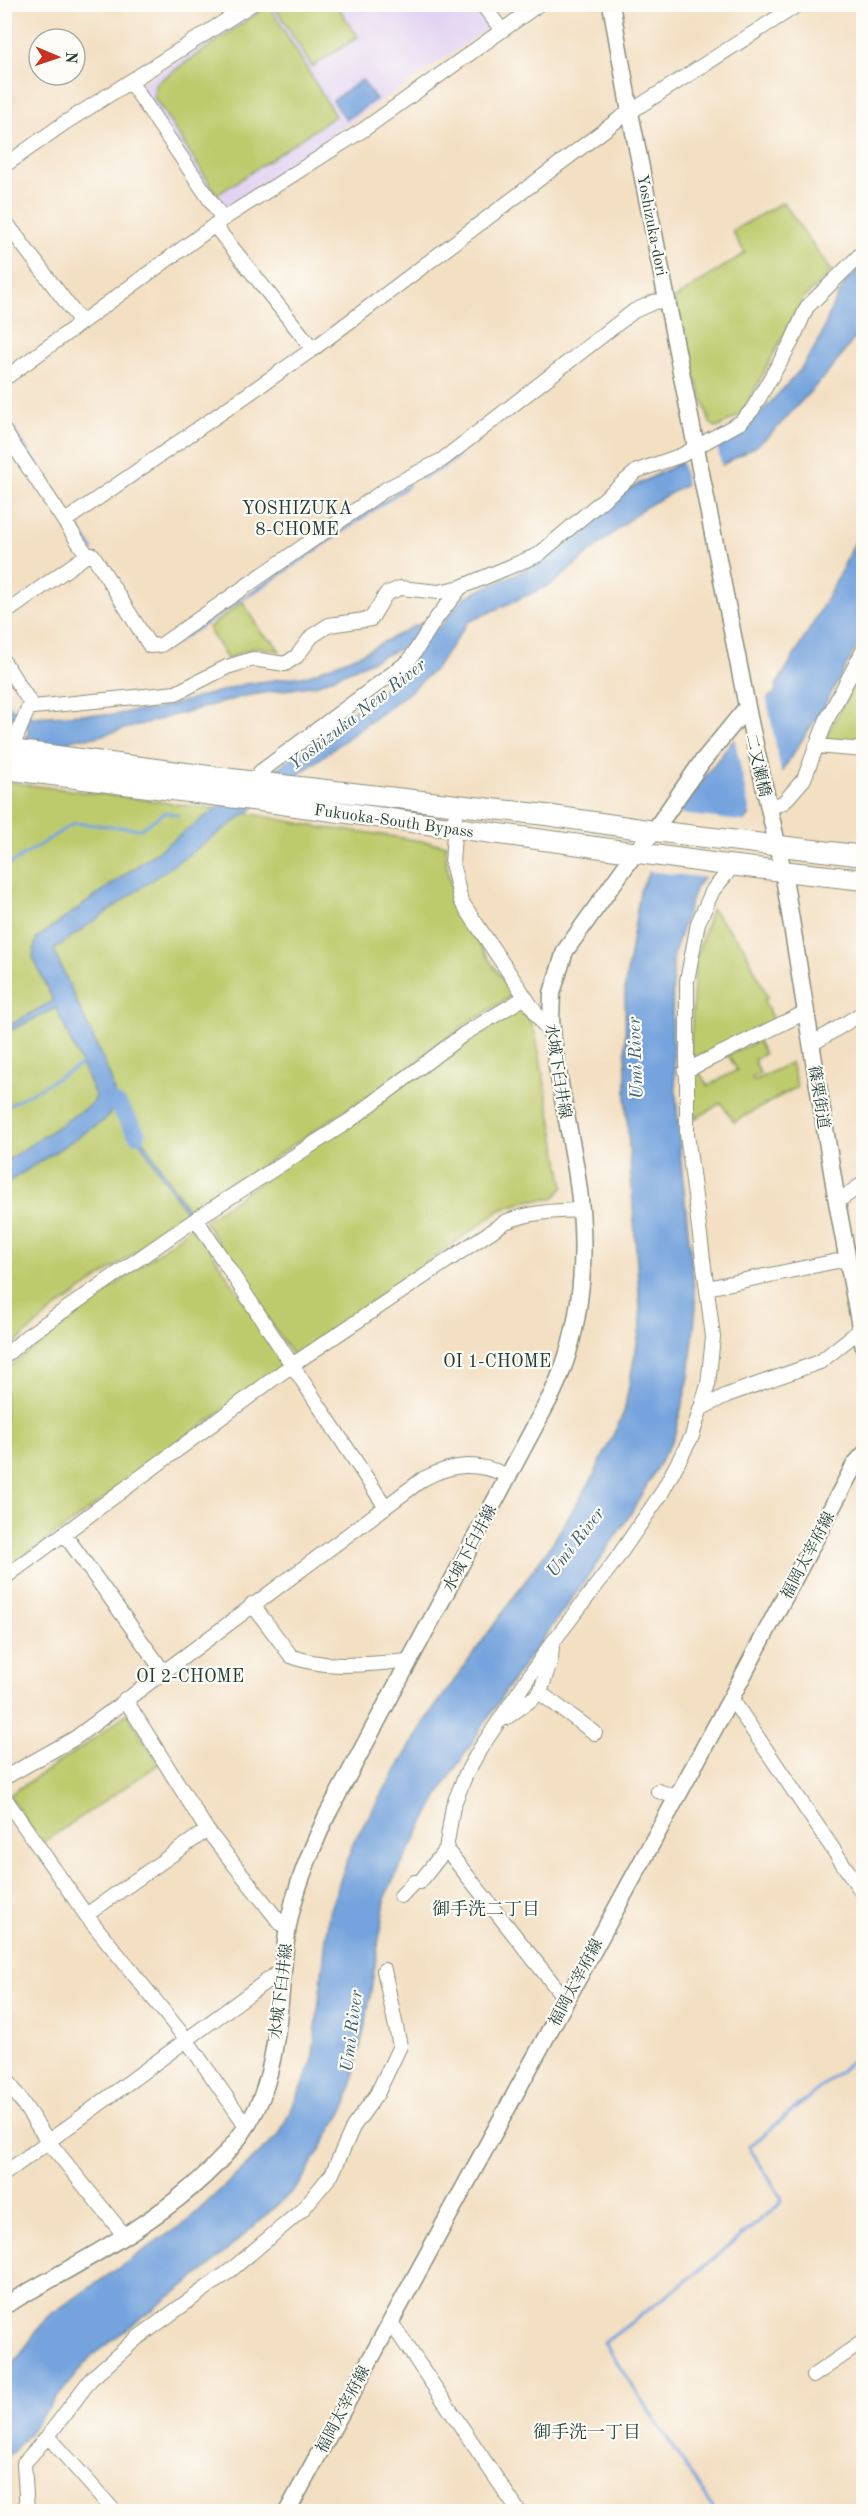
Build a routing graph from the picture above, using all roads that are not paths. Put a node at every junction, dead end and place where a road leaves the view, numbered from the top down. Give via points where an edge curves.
1 (252, 4) edge
2 (482, 4) edge
3 (539, 4) edge
4 (611, 4) edge
5 (799, 4) edge
6 (501, 29) junction
7 (131, 83) junction
8 (630, 112) junction
9 (4, 166) edge
10 (4, 220) edge
11 (218, 222) junction
12 (864, 251) edge
13 (668, 300) junction
14 (81, 322) junction
15 (313, 350) junction
16 (4, 379) edge
17 (4, 431) edge
18 (697, 446) junction
19 (65, 521) junction
20 (87, 555) junction
21 (461, 587) junction
22 (4, 614) edge
23 (864, 649) edge
24 (4, 663) edge
25 (33, 707) junction
26 (748, 715) junction
27 (816, 746) junction
28 (8, 750) edge
29 (864, 750) edge
30 (13, 770) edge
31 (253, 777) junction
32 (456, 806) junction
33 (769, 808) junction
34 (453, 828) junction
35 (658, 831) junction
36 (778, 845) junction
37 (644, 854) junction
38 (864, 856) edge
39 (727, 865) junction
40 (783, 871) junction
41 (864, 879) edge
42 (524, 998) junction
43 (806, 1012) junction
44 (864, 1012) edge
45 (552, 1037) junction
46 (812, 1044) junction
47 (685, 1071) junction
48 (864, 1183) edge
49 (837, 1202) junction
50 (580, 1210) junction
51 (196, 1219) junction
52 (847, 1259) junction
53 (707, 1288) junction
54 (860, 1330) junction
55 (864, 1348) edge
56 (4, 1357) edge
57 (292, 1365) junction
58 (700, 1410) junction
59 (864, 1454) edge
60 (864, 1472) edge
61 (507, 1475) junction
62 (846, 1481) junction
63 (385, 1506) junction
64 (65, 1535) junction
65 (4, 1578) edge
66 (252, 1604) junction
67 (552, 1644) junction
68 (409, 1661) junction
69 (163, 1671) junction
70 (540, 1693) junction
71 (731, 1698) junction
72 (125, 1699) junction
73 (497, 1724) junction
74 (595, 1733) dead end
75 (4, 1778) edge
76 (658, 1791) dead end
77 (4, 1797) edge
78 (676, 1797) junction
79 (207, 1830) junction
80 (446, 1849) junction
81 (864, 1895) edge
82 (401, 1896) dead end
83 (86, 1915) junction
84 (288, 1925) junction
85 (283, 1969) junction
86 (384, 1970) dead end
87 (566, 2000) junction
88 (186, 2039) junction
89 (4, 2075) edge
90 (247, 2127) junction
91 (48, 2141) junction
92 (4, 2174) edge
93 (124, 2235) junction
94 (4, 2306) edge
95 (390, 2321) junction
96 (864, 2341) edge
97 (813, 2376) dead end
98 (48, 2436) junction
99 (27, 2511) edge
100 (115, 2511) edge
101 (287, 2511) edge
102 (519, 2511) edge

1 - 7 street
2 - 6 street
3 - 6 street
4 - 8 main road, Yoshizuka-dori
5 - 8 street
6 - 11 street via 363,130
7 - 9 street
7 - 11 street
8 - 13 main road, Yoshizuka-dori
8 - 15 street
10 - 14 street
11 - 14 street
11 - 15 street
12 - 18 street via 807,307 753,410 741,422
13 - 18 main road, Yoshizuka-dori
13 - 20 street via 634,311 442,460 386,489 161,645 150,646 93,555
14 - 16 street
15 - 19 street
17 - 19 street
18 - 21 street via 638,471 538,555
18 - 26 main road, Yoshizuka-dori
19 - 20 street
20 - 22 street
21 - 25 street via 440,592 399,588 386,594 371,619 329,625 312,636 297,657 285,664 252,659 176,693
21 - 31 street via 409,661
23 - 27 street
24 - 25 street
25 - 28 street via 28,709
26 - 33 main road, 二又瀬橋
26 - 35 main road, 水城下臼井線 via 701,763
27 - 29 street
27 - 33 street via 804,779 784,802
28 - 31 highway, Fukuoka-South Bypass
30 - 34 highway, Fukuoka-South Bypass
31 - 32 highway, Fukuoka-South Bypass via 291,786
32 - 34 street
32 - 35 highway, Fukuoka-South Bypass
33 - 36 main road
34 - 37 highway, Fukuoka-South Bypass
34 - 42 street via 452,863 461,901
35 - 36 highway, Fukuoka-South Bypass
35 - 37 main road, 水城下臼井線
36 - 38 highway, Fukuoka-South Bypass
36 - 40 main road, 篠栗街道
37 - 39 highway, Fukuoka-South Bypass
37 - 45 main road, 水城下臼井線 via 565,951 552,993
39 - 40 highway, Fukuoka-South Bypass
39 - 47 street via 698,923 687,981
40 - 41 highway, Fukuoka-South Bypass
40 - 43 main road, 篠栗街道
42 - 45 street
42 - 51 street via 464,1034 349,1121
43 - 46 main road, 篠栗街道
43 - 47 street
44 - 46 street
45 - 50 main road, 水城下臼井線
46 - 49 main road, 篠栗街道
47 - 53 street via 687,1134
48 - 49 street
49 - 52 main road, 篠栗街道
50 - 57 street via 545,1211 505,1222
50 - 61 main road, 水城下臼井線 via 582,1259 574,1334 561,1377
51 - 56 street via 26,1337
51 - 57 street
52 - 53 street
52 - 54 main road, 篠栗街道
53 - 58 street via 713,1337 708,1385
54 - 55 main road, 篠栗街道
54 - 58 street via 820,1362 727,1395
57 - 63 street
57 - 64 street
58 - 67 street via 692,1436 661,1494
59 - 62 main road, 福岡太宰府線
60 - 62 main road
61 - 63 street via 479,1466 442,1469
61 - 68 main road, 水城下臼井線
62 - 71 main road, 福岡太宰府線
63 - 66 street
64 - 65 street
64 - 69 street
66 - 68 street via 291,1656 301,1660 319,1665
66 - 69 street
67 - 70 street
67 - 73 street
68 - 84 main road, 水城下臼井線 via 310,1852
69 - 72 street
70 - 73 street
70 - 74 street
71 - 78 main road, 福岡太宰府線
71 - 81 street
72 - 75 street via 75,1738
72 - 79 street
73 - 80 street via 466,1774 453,1806
76 - 78 street
77 - 83 street
78 - 87 main road, 福岡太宰府線
79 - 83 street
79 - 84 street via 281,1924
80 - 82 street via 420,1882 414,1882
80 - 87 street
83 - 88 street
84 - 85 main road, 水城下臼井線
85 - 88 street
85 - 90 main road, 水城下臼井線 via 266,2086
86 - 98 street via 400,2046 377,2094 353,2127 332,2174 293,2217 231,2270 136,2339 91,2379
87 - 95 main road, 福岡太宰府線
88 - 90 street
88 - 91 street
89 - 91 street
90 - 93 main road, 水城下臼井線 via 204,2178
91 - 92 street
91 - 93 street
93 - 94 main road, 水城下臼井線
95 - 101 main road, 福岡太宰府線
95 - 102 street
96 - 97 street
98 - 99 street via 24,2463
98 - 100 street

